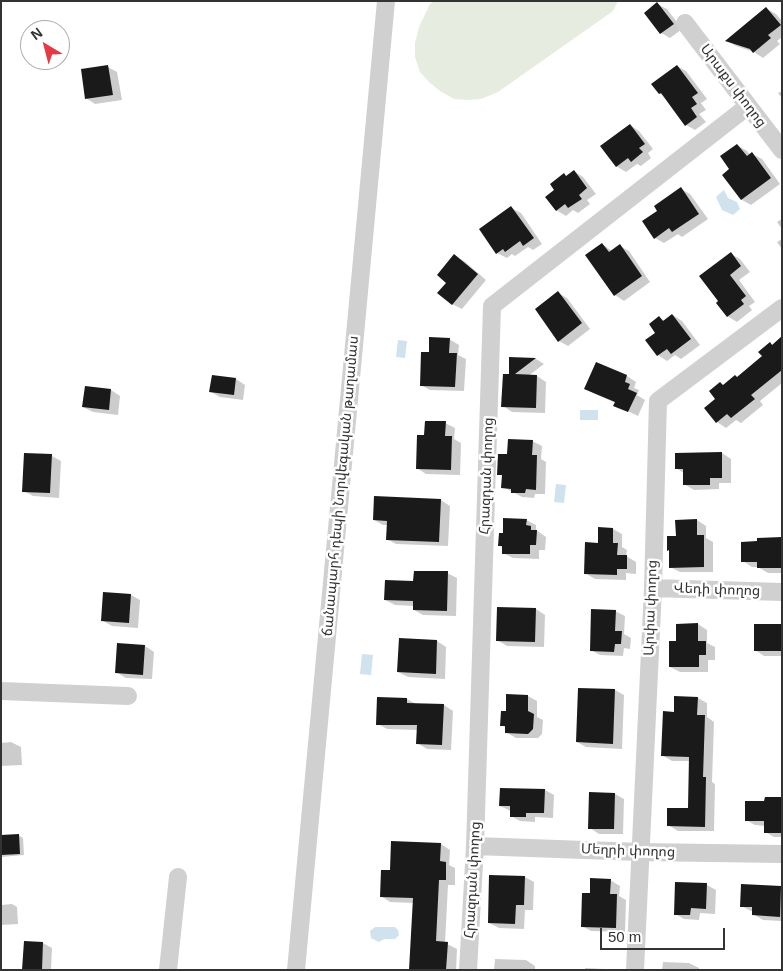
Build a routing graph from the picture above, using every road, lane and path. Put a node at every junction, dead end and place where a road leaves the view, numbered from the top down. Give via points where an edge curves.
1 (386, 1) edge
2 (684, 23) dead end
3 (748, 106) junction
4 (782, 150) edge
5 (782, 308) edge
6 (653, 588) junction
7 (782, 592) edge
8 (1, 691) edge
9 (128, 696) dead end
10 (475, 846) junction
11 (640, 852) junction
12 (782, 854) edge
13 (178, 877) dead end
14 (168, 970) edge
15 (296, 970) edge
16 (468, 970) edge
17 (635, 970) edge

1 - 15 street, ճանապարհ դեպի Նորվեգական թաղամաս
2 - 3 street, Արաքս փողոց
3 - 4 street, Արաքս փողոց
3 - 10 street, Հրազդան փողոց via 492,306
5 - 6 street, Արփա փողոց via 658,401
6 - 7 street, Վեդի փողոց
6 - 11 street, Արփա փողոց
8 - 9 street
10 - 11 street, Մեղրի փողոց
10 - 16 street, Հրազդան փողոց
11 - 12 street, Մեղրի փողոց
11 - 17 street, Արփա փողոց
13 - 14 street

